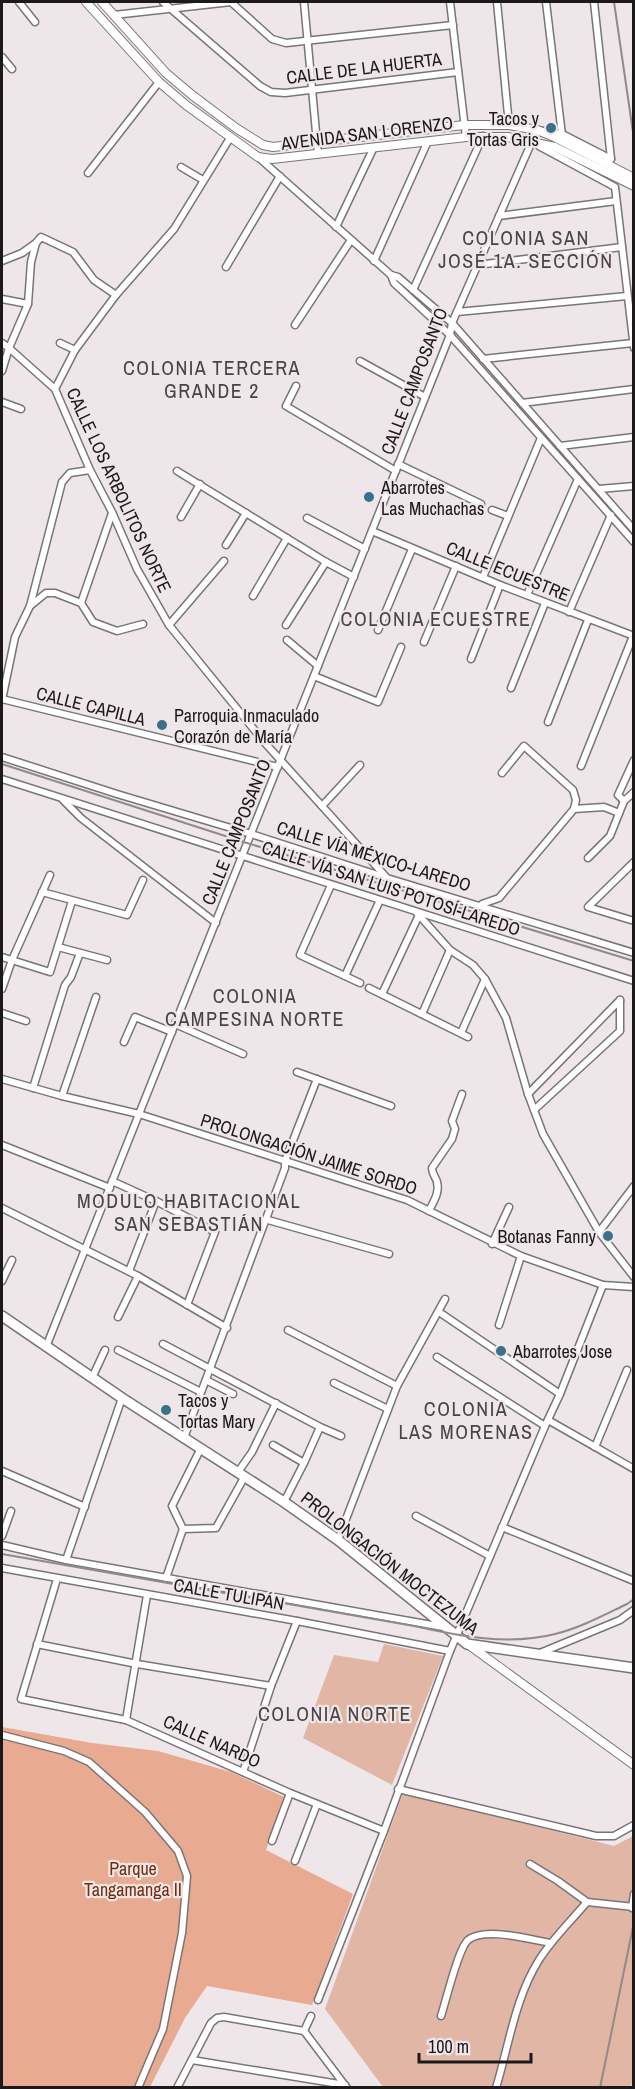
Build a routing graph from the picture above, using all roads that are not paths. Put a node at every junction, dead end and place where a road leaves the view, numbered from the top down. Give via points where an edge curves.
1 (19, 2) edge
2 (86, 2) edge
3 (102, 2) edge
4 (163, 2) edge
5 (231, 2) edge
6 (304, 2) edge
7 (450, 2) edge
8 (497, 2) edge
9 (546, 2) edge
10 (594, 2) edge
11 (170, 9) junction
12 (114, 15) junction
13 (35, 22) dead end
14 (453, 25) junction
15 (308, 41) junction
16 (2, 57) edge
17 (12, 69) dead end
18 (458, 72) junction
19 (159, 82) junction
20 (312, 90) junction
21 (464, 125) junction
22 (509, 125) junction
23 (537, 130) junction
24 (390, 133) junction
25 (483, 136) junction
26 (466, 137) junction
27 (561, 137) junction
28 (230, 138) junction
29 (428, 141) junction
30 (316, 142) junction
31 (532, 142) junction
32 (263, 145) junction
33 (392, 145) junction
34 (374, 147) junction
35 (318, 154) junction
36 (581, 155) junction
37 (258, 157) junction
38 (181, 167) dead end
39 (88, 173) dead end
40 (280, 176) junction
41 (633, 178) edge
42 (203, 180) junction
43 (633, 186) edge
44 (616, 201) junction
45 (499, 216) junction
46 (336, 227) junction
47 (39, 240) junction
48 (351, 240) junction
49 (622, 247) junction
50 (2, 261) edge
51 (374, 261) junction
52 (477, 266) junction
53 (226, 267) dead end
54 (391, 275) junction
55 (413, 290) junction
56 (116, 295) junction
57 (627, 296) junction
58 (2, 298) edge
59 (28, 304) junction
60 (457, 312) junction
61 (452, 323) junction
62 (295, 325) dead end
63 (450, 336) junction
64 (60, 343) dead end
65 (633, 343) edge
66 (2, 344) edge
67 (9, 348) junction
68 (633, 348) edge
69 (75, 350) junction
70 (483, 359) junction
71 (360, 361) dead end
72 (2, 371) edge
73 (296, 386) dead end
74 (633, 388) edge
75 (55, 389) junction
76 (425, 397) junction
77 (2, 402) edge
78 (522, 403) junction
79 (21, 409) dead end
80 (633, 437) edge
81 (541, 438) junction
82 (560, 446) junction
83 (397, 468) junction
84 (90, 470) junction
85 (177, 471) dead end
86 (578, 479) junction
87 (200, 484) junction
88 (633, 486) edge
89 (599, 489) junction
90 (481, 504) dead end
91 (492, 510) dead end
92 (112, 512) junction
93 (246, 513) junction
94 (611, 515) junction
95 (508, 516) junction
96 (181, 518) dead end
97 (306, 518) dead end
98 (633, 530) edge
99 (372, 531) junction
100 (287, 538) junction
101 (633, 542) edge
102 (226, 545) dead end
103 (365, 549) junction
104 (412, 549) junction
105 (224, 561) dead end
106 (326, 562) junction
107 (456, 566) junction
108 (354, 577) junction
109 (483, 577) junction
110 (500, 585) junction
111 (527, 595) junction
112 (253, 596) dead end
113 (81, 603) junction
114 (545, 603) junction
115 (30, 606) junction
116 (569, 612) junction
117 (588, 620) junction
118 (143, 624) dead end
119 (169, 625) junction
120 (286, 625) dead end
121 (378, 630) dead end
122 (633, 636) edge
123 (286, 640) dead end
124 (424, 642) dead end
125 (401, 647) dead end
126 (471, 659) dead end
127 (318, 666) junction
128 (314, 676) junction
129 (511, 688) dead end
130 (2, 699) edge
131 (548, 722) dead end
132 (2, 757) edge
133 (281, 760) junction
134 (633, 760) edge
135 (360, 765) dead end
136 (581, 766) dead end
137 (278, 767) junction
138 (502, 773) dead end
139 (2, 779) edge
140 (633, 792) edge
141 (63, 799) junction
142 (624, 801) junction
143 (322, 806) junction
144 (574, 809) junction
145 (619, 813) junction
146 (251, 834) junction
147 (242, 856) junction
148 (588, 858) dead end
149 (633, 862) edge
150 (626, 869) junction
151 (633, 871) edge
152 (50, 875) dead end
153 (387, 878) junction
154 (143, 880) dead end
155 (331, 885) junction
156 (42, 892) junction
157 (380, 900) junction
158 (72, 901) junction
159 (478, 904) junction
160 (417, 913) junction
161 (633, 921) edge
162 (216, 923) junction
163 (58, 947) junction
164 (450, 950) junction
165 (80, 953) junction
166 (633, 953) edge
167 (2, 957) edge
168 (12, 960) junction
169 (107, 960) dead end
170 (345, 976) junction
171 (485, 979) junction
172 (633, 981) edge
173 (360, 983) dead end
174 (369, 988) dead end
175 (2, 989) edge
176 (382, 994) junction
177 (96, 997) dead end
178 (2, 1013) edge
179 (422, 1014) junction
180 (26, 1021) dead end
181 (175, 1024) junction
182 (172, 1032) junction
183 (461, 1033) junction
184 (468, 1037) dead end
185 (124, 1042) dead end
186 (243, 1054) dead end
187 (297, 1072) dead end
188 (2, 1079) edge
189 (317, 1079) junction
190 (33, 1088) junction
191 (462, 1094) dead end
192 (528, 1094) junction
193 (62, 1096) junction
194 (391, 1106) dead end
195 (534, 1110) junction
196 (139, 1114) junction
197 (2, 1145) edge
198 (285, 1161) junction
199 (111, 1185) junction
200 (633, 1185) edge
201 (156, 1201) junction
202 (509, 1207) dead end
203 (2, 1208) edge
204 (429, 1211) junction
205 (268, 1220) junction
206 (598, 1232) junction
207 (492, 1244) junction
208 (85, 1249) junction
209 (389, 1254) dead end
210 (520, 1256) junction
211 (12, 1260) dead end
212 (129, 1271) junction
213 (138, 1276) junction
214 (633, 1277) edge
215 (2, 1281) edge
216 (603, 1285) junction
217 (633, 1287) edge
218 (445, 1299) dead end
219 (187, 1305) junction
220 (439, 1312) junction
221 (2, 1316) edge
222 (118, 1317) dead end
223 (499, 1325) dead end
224 (227, 1328) junction
225 (288, 1330) dead end
226 (163, 1344) dead end
227 (46, 1347) junction
228 (105, 1350) dead end
229 (118, 1350) dead end
230 (437, 1357) dead end
231 (210, 1368) junction
232 (627, 1370) dead end
233 (92, 1378) junction
234 (206, 1380) junction
235 (334, 1383) dead end
236 (397, 1386) junction
237 (201, 1392) junction
238 (233, 1394) dead end
239 (560, 1394) junction
240 (122, 1398) junction
241 (276, 1403) junction
242 (388, 1409) junction
243 (546, 1423) junction
244 (320, 1427) junction
245 (341, 1436) dead end
246 (184, 1438) junction
247 (273, 1445) dead end
248 (201, 1448) junction
249 (596, 1448) junction
250 (304, 1463) junction
251 (633, 1469) edge
252 (2, 1471) edge
253 (242, 1474) junction
254 (284, 1502) junction
255 (85, 1507) junction
256 (11, 1511) dead end
257 (416, 1516) dead end
258 (502, 1527) junction
259 (183, 1529) junction
260 (2, 1536) edge
261 (338, 1540) junction
262 (2, 1545) edge
263 (490, 1556) junction
264 (66, 1560) junction
265 (2, 1568) edge
266 (166, 1578) junction
267 (57, 1579) junction
268 (633, 1581) edge
269 (147, 1595) junction
270 (633, 1610) edge
271 (297, 1621) junction
272 (446, 1627) junction
273 (457, 1636) junction
274 (37, 1644) junction
275 (467, 1644) junction
276 (450, 1651) junction
277 (540, 1653) junction
278 (137, 1664) junction
279 (633, 1668) edge
280 (271, 1686) junction
281 (126, 1720) junction
282 (2, 1735) edge
283 (633, 1765) edge
284 (243, 1772) junction
285 (398, 1789) junction
286 (290, 1793) junction
287 (317, 1804) junction
288 (633, 1825) edge
289 (384, 1831) junction
290 (272, 1841) dead end
291 (295, 1861) dead end
292 (530, 1864) dead end
293 (633, 1894) edge
294 (587, 1902) junction
295 (633, 1908) edge
296 (551, 1943) junction
297 (318, 2000) dead end
298 (311, 2016) dead end
299 (441, 2016) dead end
300 (304, 2031) junction
301 (192, 2060) junction
302 (346, 2086) edge
303 (138, 2088) edge
304 (177, 2088) edge
305 (496, 2088) edge

1 - 13 street
2 - 19 street, AVENIDA SAN LORENZO
3 - 12 street, AVENIDA SAN LORENZO
4 - 11 street, CALLE DE LA HUERTA
5 - 11 street
5 - 15 street via 272,39 286,43
6 - 15 street
7 - 14 street
8 - 22 street
9 - 27 street
10 - 27 street, AVENIDA SAN LORENZO via 611,159
11 - 12 street
11 - 20 street, CALLE DE LA HUERTA via 260,86 271,92
12 - 32 street, AVENIDA SAN LORENZO via 175,81
14 - 15 street
14 - 18 street
15 - 20 street
16 - 17 street
18 - 20 street, CALLE DE LA HUERTA
18 - 21 street
19 - 28 street, AVENIDA SAN LORENZO
19 - 39 street
20 - 30 street
21 - 22 street, AVENIDA SAN LORENZO
21 - 24 street, AVENIDA SAN LORENZO
21 - 26 street
22 - 23 street, AVENIDA SAN LORENZO
23 - 27 street, AVENIDA SAN LORENZO
23 - 31 street, CALLE CAMPOSANTO
24 - 30 street, AVENIDA SAN LORENZO
24 - 33 street
25 - 26 street, AVENIDA SAN LORENZO
25 - 31 street, AVENIDA SAN LORENZO
25 - 55 street
26 - 29 street, AVENIDA SAN LORENZO
27 - 36 street, AVENIDA SAN LORENZO
28 - 37 street, AVENIDA SAN LORENZO
28 - 42 street
29 - 33 street, AVENIDA SAN LORENZO
29 - 51 street
30 - 32 street, AVENIDA SAN LORENZO
30 - 35 street
31 - 36 street, AVENIDA SAN LORENZO
31 - 44 street, AVENIDA SAN LORENZO via 615,187
31 - 45 street, CALLE CAMPOSANTO
32 - 37 street
33 - 34 street, AVENIDA SAN LORENZO
34 - 35 street, AVENIDA SAN LORENZO
34 - 46 street
35 - 37 street, AVENIDA SAN LORENZO
36 - 41 street, AVENIDA SAN LORENZO
36 - 43 street, AVENIDA SAN LORENZO
37 - 40 street
38 - 42 street
40 - 46 street
40 - 53 street
42 - 56 street via 174,230
44 - 45 street
44 - 49 street
45 - 52 street, CALLE CAMPOSANTO
46 - 48 street
47 - 50 street
47 - 56 street via 73,252 94,280
47 - 59 street via 31,262
48 - 51 street
48 - 62 street
49 - 52 street
49 - 57 street
51 - 54 street
52 - 60 street, CALLE CAMPOSANTO
54 - 55 street
54 - 63 street via 394,283
55 - 61 street
56 - 69 street
57 - 60 street
57 - 65 street
58 - 59 street
59 - 67 street
60 - 61 street, CALLE CAMPOSANTO
61 - 63 street, CALLE CAMPOSANTO
61 - 70 street
63 - 76 street, CALLE CAMPOSANTO
63 - 81 street
64 - 69 street
65 - 68 street
65 - 70 street
66 - 67 street, CALLE LOS ARBOLITOS NORTE
67 - 72 street
67 - 75 street, CALLE LOS ARBOLITOS NORTE
69 - 75 street
70 - 78 street
71 - 76 street
73 - 83 street via 286,406
74 - 78 street
75 - 84 street, CALLE LOS ARBOLITOS NORTE
76 - 83 street, CALLE CAMPOSANTO
77 - 79 street
78 - 82 street
80 - 82 street
81 - 86 street
81 - 95 street
82 - 89 street
83 - 90 street
83 - 99 street, CALLE CAMPOSANTO
84 - 92 street, CALLE LOS ARBOLITOS NORTE
84 - 115 street via 70,473 62,482
85 - 87 street
86 - 94 street
86 - 111 street
87 - 93 street
87 - 96 street
88 - 89 street
89 - 98 street
91 - 95 street
92 - 113 street
92 - 119 street, CALLE LOS ARBOLITOS NORTE via 137,569
93 - 100 street
93 - 102 street
94 - 101 street
94 - 116 street
95 - 109 street
97 - 103 street
99 - 103 street, CALLE CAMPOSANTO
99 - 104 street, CALLE ECUESTRE
100 - 106 street
100 - 112 street
103 - 108 street, CALLE CAMPOSANTO
104 - 107 street, CALLE ECUESTRE
104 - 121 street
105 - 119 street
106 - 108 street
106 - 120 street
107 - 109 street, CALLE ECUESTRE
107 - 124 street
108 - 127 street, CALLE CAMPOSANTO
109 - 110 street, CALLE ECUESTRE
110 - 111 street, CALLE ECUESTRE
110 - 126 street
111 - 114 street, CALLE ECUESTRE
113 - 115 street via 46,593
113 - 118 street via 93,622 117,631
114 - 116 street, CALLE ECUESTRE
114 - 129 street
115 - 130 street via 15,637
116 - 117 street, CALLE ECUESTRE
117 - 122 street, CALLE ECUESTRE
117 - 131 street
119 - 133 street, CALLE LOS ARBOLITOS NORTE
122 - 136 street
123 - 127 street
125 - 128 street via 378,702
127 - 128 street, CALLE CAMPOSANTO
128 - 133 street, CALLE CAMPOSANTO
130 - 137 street, CALLE CAPILLA
132 - 146 street, CALLE VÍA MÉXICO-LAREDO
133 - 137 street, CALLE CAMPOSANTO
133 - 143 street, CALLE LOS ARBOLITOS NORTE
134 - 142 street via 618,795
135 - 143 street
137 - 146 street, CALLE CAMPOSANTO
138 - 144 street via 524,746 573,790
139 - 141 street, CALLE VÍA SAN LUIS POTOSÍ-LAREDO
140 - 142 street
141 - 147 street, CALLE VÍA SAN LUIS POTOSÍ-LAREDO
141 - 162 street via 81,818
142 - 145 street
143 - 153 street, CALLE LOS ARBOLITOS NORTE
144 - 145 street via 604,807
144 - 159 street via 499,898
145 - 148 street via 610,836
146 - 147 street, CALLE CAMPOSANTO
146 - 153 street, CALLE VÍA MÉXICO-LAREDO
147 - 155 street, CALLE VÍA SAN LUIS POTOSÍ-LAREDO
147 - 162 street, CALLE CAMPOSANTO
149 - 150 street
150 - 151 street
150 - 161 street via 588,907
152 - 156 street
153 - 159 street, CALLE VÍA MÉXICO-LAREDO
154 - 158 street via 127,915
155 - 157 street, CALLE VÍA SAN LUIS POTOSÍ-LAREDO
155 - 170 street via 300,955
156 - 158 street
156 - 168 street
157 - 160 street, CALLE VÍA SAN LUIS POTOSÍ-LAREDO
157 - 170 street
158 - 163 street
159 - 166 street, CALLE VÍA MÉXICO-LAREDO
160 - 164 street
160 - 172 street, CALLE VÍA SAN LUIS POTOSÍ-LAREDO
160 - 176 street
162 - 181 street, CALLE CAMPOSANTO
163 - 165 street
163 - 168 street via 50,972
164 - 171 street via 473,965
164 - 179 street
165 - 169 street
165 - 190 street via 65,985
167 - 168 street
168 - 175 street
170 - 173 street
171 - 183 street
171 - 192 street via 506,1018
174 - 176 street
176 - 179 street
177 - 193 street
178 - 180 street
179 - 183 street
181 - 182 street, CALLE CAMPOSANTO
181 - 186 street
182 - 185 street via 135,1017
182 - 196 street, CALLE CAMPOSANTO
183 - 184 street
187 - 189 street
188 - 190 street, PROLONGACIÓN JAIME SORDO
189 - 194 street
189 - 198 street
190 - 193 street, PROLONGACIÓN JAIME SORDO
191 - 204 street via 452,1121 452,1139 432,1168 439,1192
192 - 195 street
192 - 195 street via 620,1000 620,1031
193 - 196 street, PROLONGACIÓN JAIME SORDO
195 - 206 street via 543,1134
196 - 198 street, PROLONGACIÓN JAIME SORDO
196 - 199 street, CALLE CAMPOSANTO
197 - 199 street
198 - 204 street, PROLONGACIÓN JAIME SORDO via 407,1200
198 - 205 street
199 - 201 street
199 - 208 street, CALLE CAMPOSANTO
200 - 206 street
201 - 212 street
201 - 219 street via 215,1232
202 - 207 street
203 - 208 street
204 - 207 street, PROLONGACIÓN JAIME SORDO
205 - 209 street
205 - 224 street
206 - 214 street
207 - 210 street, PROLONGACIÓN JAIME SORDO
208 - 212 street
208 - 227 street, CALLE CAMPOSANTO
210 - 216 street, PROLONGACIÓN JAIME SORDO
210 - 223 street
211 - 215 street
212 - 213 street
213 - 219 street
213 - 222 street
216 - 217 street, PROLONGACIÓN JAIME SORDO
216 - 239 street
218 - 220 street
219 - 224 street
220 - 236 street
220 - 239 street
221 - 227 main road, PROLONGACIÓN MOCTEZUMA
224 - 231 street
225 - 236 street
226 - 231 street
227 - 233 main road, PROLONGACIÓN MOCTEZUMA
228 - 233 street
229 - 237 street
230 - 243 street
231 - 234 street
231 - 241 street
232 - 249 street
233 - 240 main road, PROLONGACIÓN MOCTEZUMA
234 - 237 street
234 - 238 street
235 - 242 street
236 - 242 street
237 - 246 street
239 - 243 street
240 - 246 main road, PROLONGACIÓN MOCTEZUMA
240 - 255 street
241 - 244 street
241 - 253 street
242 - 261 street
243 - 249 street
243 - 258 street
244 - 245 street
244 - 250 street
246 - 248 main road, PROLONGACIÓN MOCTEZUMA
247 - 250 street
248 - 253 main road, PROLONGACIÓN MOCTEZUMA
248 - 259 street via 172,1506
249 - 251 street
250 - 254 street
252 - 255 street
253 - 254 main road, PROLONGACIÓN MOCTEZUMA
253 - 259 street via 216,1528
254 - 261 main road, PROLONGACIÓN MOCTEZUMA
255 - 264 street
256 - 260 street
257 - 263 street
258 - 263 street
258 - 268 street
259 - 266 street
261 - 272 main road, PROLONGACIÓN MOCTEZUMA
262 - 264 street
263 - 273 street
264 - 266 street
265 - 267 street, CALLE TULIPÁN
266 - 272 street
267 - 269 street, CALLE TULIPÁN
267 - 274 street
269 - 271 street, CALLE TULIPÁN
269 - 278 street
270 - 277 street via 620,1620
271 - 276 street, CALLE TULIPÁN
271 - 280 street
272 - 273 main road, PROLONGACIÓN MOCTEZUMA
273 - 275 main road, PROLONGACIÓN MOCTEZUMA
273 - 276 street
274 - 278 street
274 - 281 street, CALLE NARDO via 21,1699
275 - 277 main road
275 - 283 street, PROLONGACIÓN MOCTEZUMA
276 - 285 street
277 - 279 main road
278 - 280 street
278 - 281 street
280 - 284 street
281 - 284 street, CALLE NARDO
282 - 303 street via 89,1762 145,1812 178,1851 187,1876 182,1933 163,2029
284 - 286 street, CALLE NARDO
285 - 288 street via 597,1836 614,1836
285 - 289 street
286 - 287 street, CALLE NARDO
286 - 290 street
287 - 289 street, CALLE NARDO
287 - 291 street
289 - 297 street
292 - 294 street
293 - 295 street
294 - 295 street
294 - 296 street
296 - 299 street via 508,1935 479,1935 467,1941
296 - 305 street via 526,1984
298 - 300 street
300 - 301 street via 217,2018
300 - 302 street
301 - 302 street
301 - 304 street

